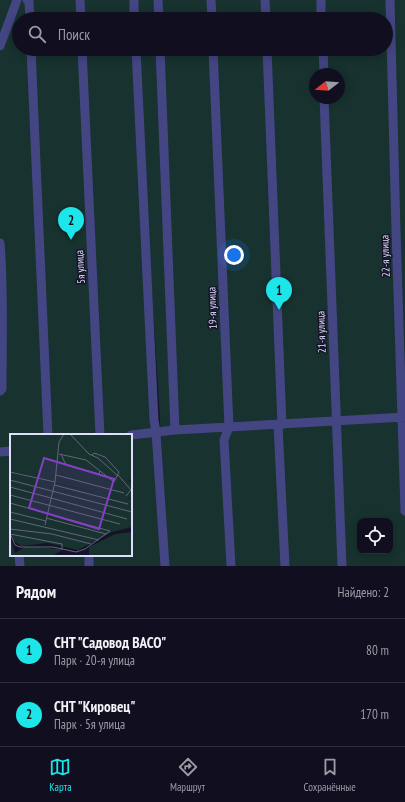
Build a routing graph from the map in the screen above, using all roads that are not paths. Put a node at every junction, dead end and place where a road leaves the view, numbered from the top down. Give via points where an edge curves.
1 (17, 0) edge
2 (27, 0) edge
3 (80, 0) edge
4 (134, 0) edge
5 (158, 0) edge
6 (211, 0) edge
7 (266, 0) edge
8 (321, 0) edge
9 (390, 0) edge
10 (13, 12) edge
11 (30, 12) edge
12 (80, 12) edge
13 (134, 12) edge
14 (159, 12) edge
15 (212, 12) edge
16 (266, 12) edge
17 (322, 12) edge
18 (390, 12) edge
19 (12, 14) edge
20 (0, 46) edge
21 (31, 56) edge
22 (82, 56) edge
23 (136, 56) edge
24 (160, 56) edge
25 (213, 56) edge
26 (267, 56) edge
27 (323, 56) edge
28 (392, 56) edge
29 (324, 68) edge
30 (324, 104) edge
31 (0, 243) edge
32 (0, 391) edge
33 (403, 417) edge
34 (336, 422) junction
35 (280, 425) junction
36 (229, 427) junction
37 (175, 430) junction
38 (156, 432) junction
39 (48, 434) edge
40 (100, 434) edge
41 (132, 436) edge
42 (10, 451) edge
43 (0, 452) edge
44 (405, 511) edge
45 (19, 556) edge
46 (20, 566) edge
47 (165, 566) edge
48 (230, 566) edge
49 (285, 566) edge
50 (342, 566) edge

1 - 10 street
2 - 11 street
3 - 12 street
4 - 13 street
5 - 14 street
6 - 15 street
7 - 16 street
8 - 17 street
9 - 18 street, 22-я улица
19 - 20 street
21 - 39 street
22 - 40 street, 5я улица
23 - 38 street
24 - 37 street
25 - 36 street, 19-я улица
26 - 35 street
27 - 29 street
28 - 33 street, 22-я улица
30 - 34 street, 21-я улица
31 - 32 street via 3,314
33 - 34 street
33 - 44 street, 22-я улица
34 - 35 street
34 - 50 street, 21-я улица
35 - 36 street
35 - 49 street
36 - 37 street
36 - 48 street, 19-я улица via 224,440
37 - 38 street
38 - 41 street
38 - 47 street
42 - 43 street
45 - 46 street

